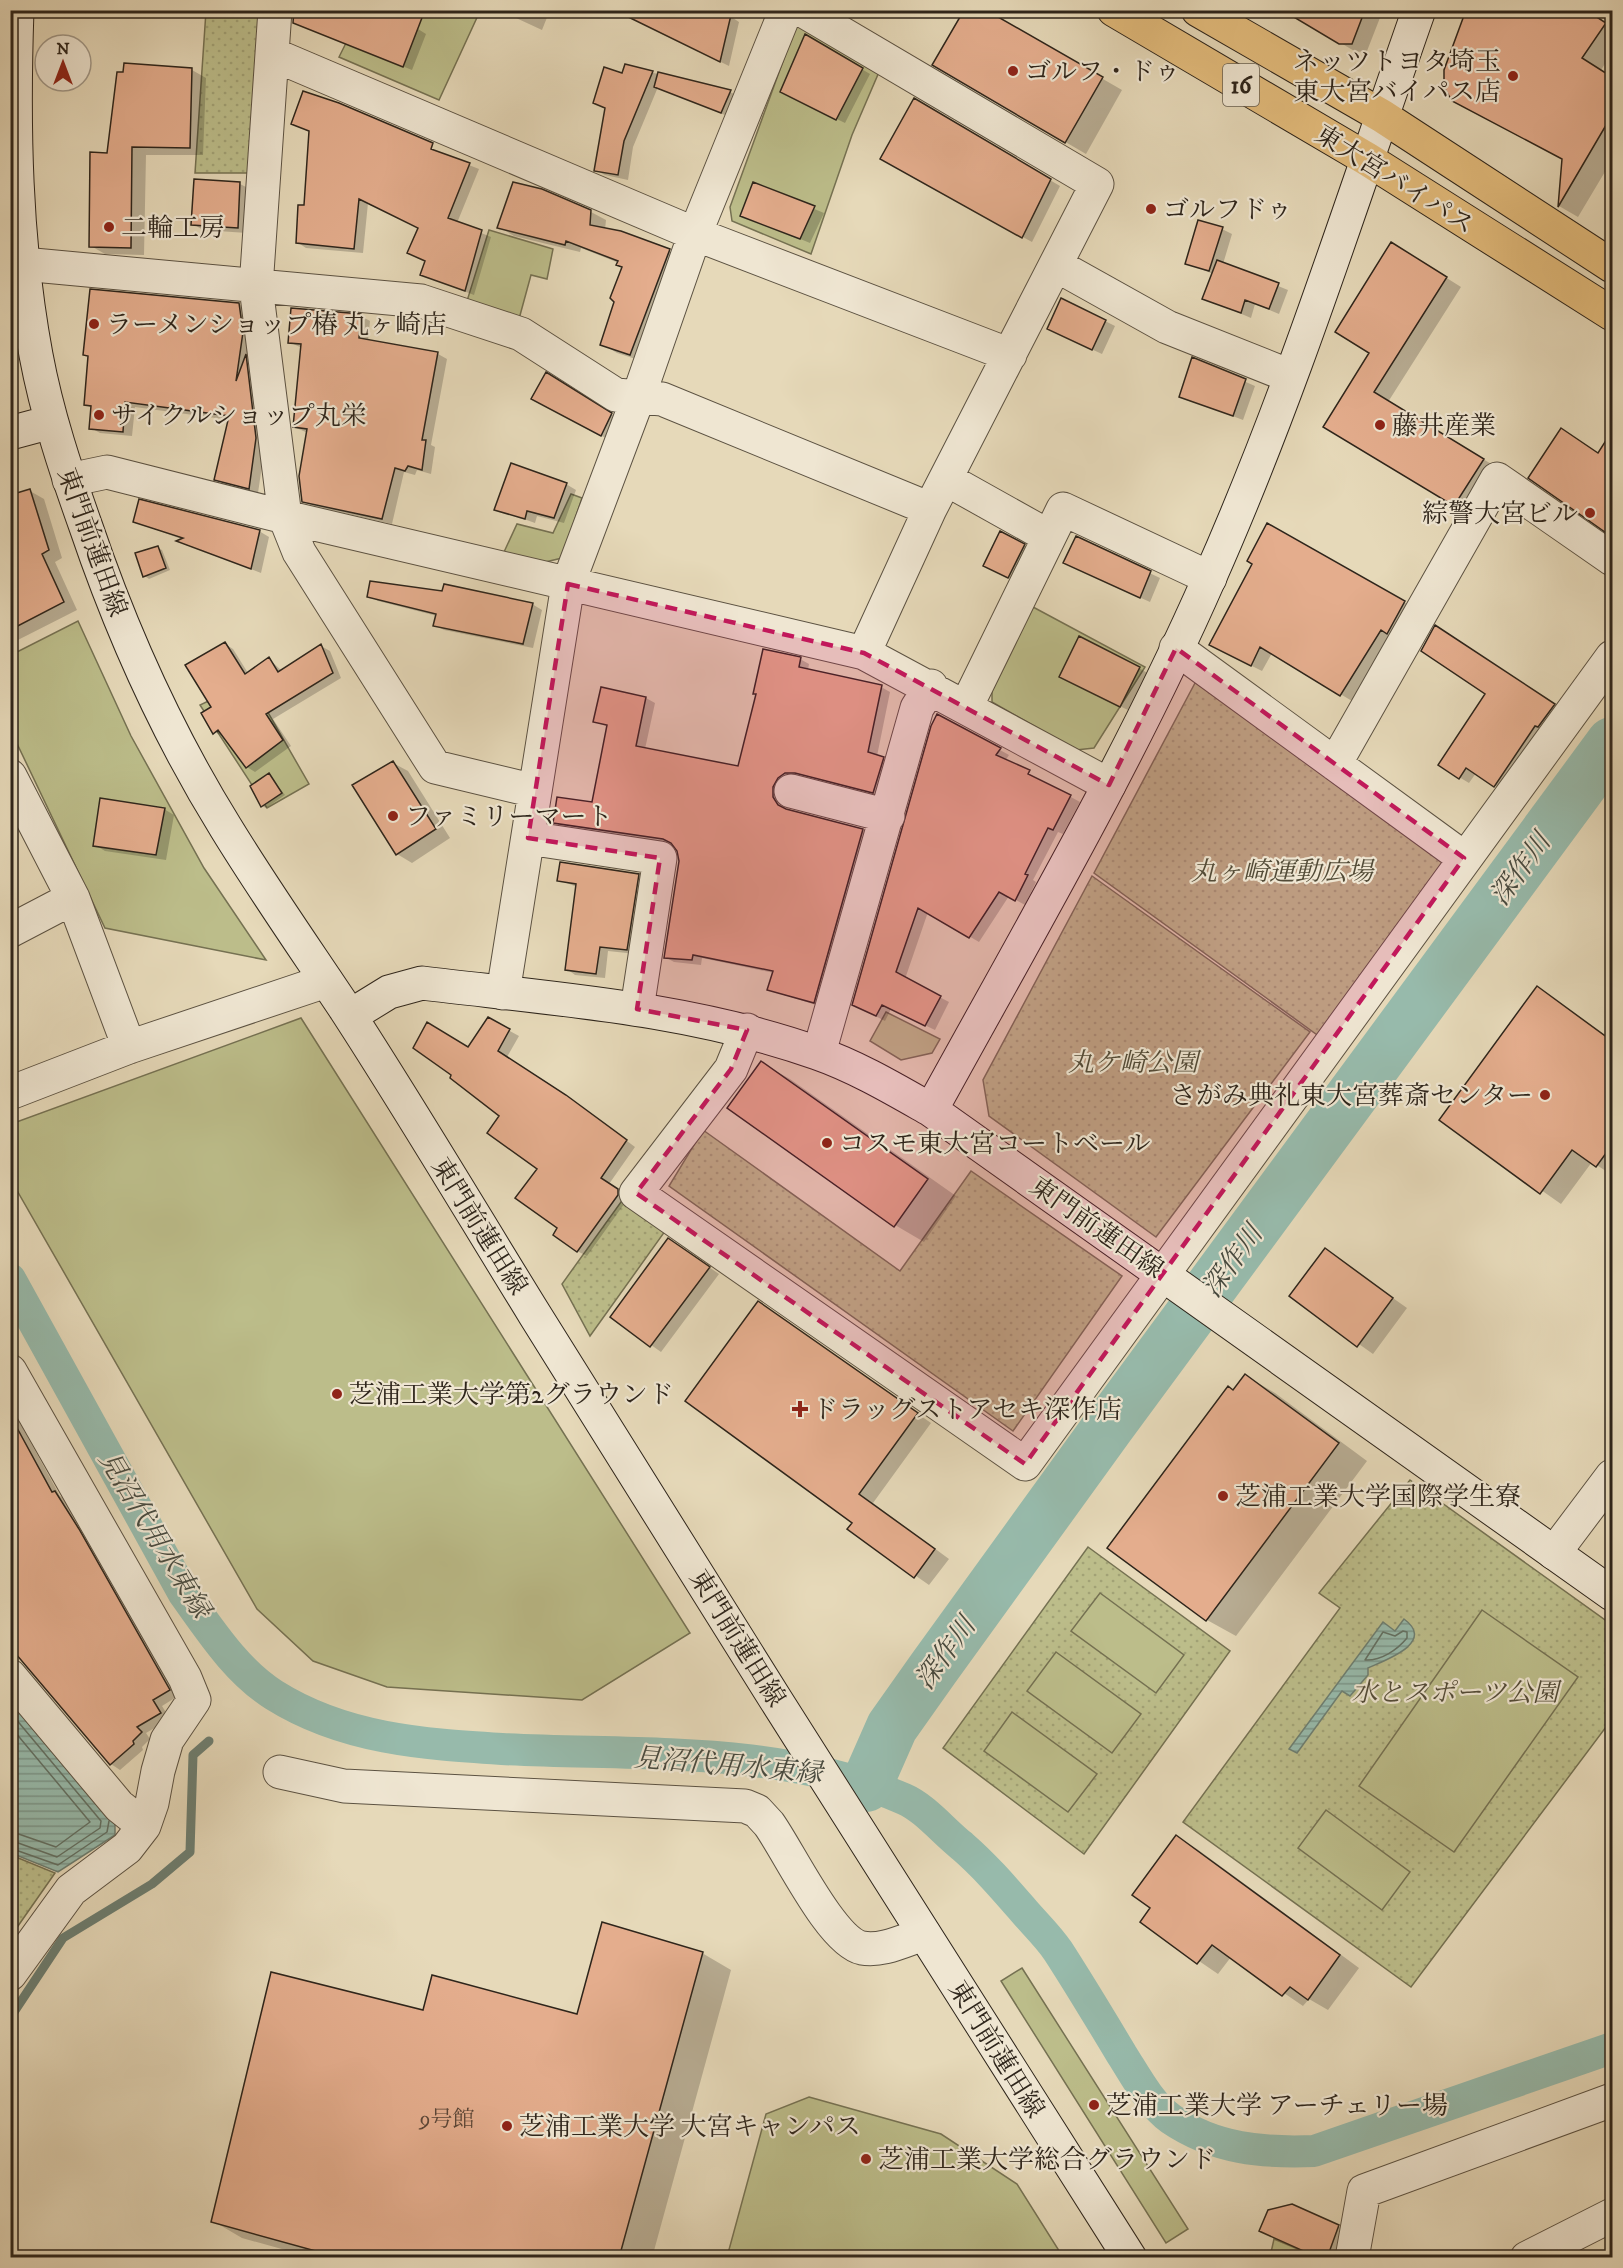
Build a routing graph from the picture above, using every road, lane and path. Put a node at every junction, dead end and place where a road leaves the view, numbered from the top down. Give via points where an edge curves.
1 (17, 10) edge
2 (275, 10) edge
3 (786, 10) edge
4 (802, 10) edge
5 (1114, 10) edge
6 (1198, 10) edge
7 (1419, 10) edge
8 (272, 54) junction
9 (1382, 116) junction
10 (1367, 159) junction
11 (695, 234) junction
12 (23, 264) junction
13 (1056, 265) junction
14 (1612, 266) edge
15 (255, 287) junction
16 (1612, 314) edge
17 (1010, 355) junction
18 (1290, 376) junction
19 (638, 398) junction
20 (51, 422) junction
21 (10, 432) edge
22 (946, 479) junction
23 (69, 480) junction
24 (930, 509) junction
25 (285, 517) junction
26 (1048, 536) junction
27 (1612, 559) edge
28 (1210, 578) junction
29 (568, 584) junction
30 (1176, 648) junction
31 (864, 652) junction
32 (1612, 657) edge
33 (931, 686) junction
34 (966, 707) junction
35 (1335, 764) junction
36 (10, 776) edge
37 (1109, 785) junction
38 (535, 791) junction
39 (791, 791) dead end
40 (888, 816) junction
41 (528, 838) junction
42 (1464, 858) junction
43 (73, 898) junction
44 (10, 931) edge
45 (326, 981) junction
46 (503, 993) junction
47 (637, 1009) junction
48 (350, 1016) junction
49 (747, 1030) junction
50 (129, 1047) junction
51 (819, 1053) junction
52 (10, 1093) edge
53 (931, 1110) junction
54 (1169, 1277) junction
55 (10, 1371) edge
56 (1612, 1476) edge
57 (1554, 1553) junction
58 (1612, 1594) edge
59 (10, 1676) edge
60 (280, 1772) dead end
61 (144, 1826) junction
62 (924, 1934) junction
63 (10, 1974) edge
64 (1612, 2100) edge
65 (1609, 2225) edge
66 (1130, 2258) edge
67 (1352, 2258) edge
68 (1527, 2258) edge

1 - 12 street, 東門前蓮田線 via 15,97
2 - 8 street
3 - 11 street
4 - 13 street via 1097,184
5 - 10 highway, 東大宮バイパス / 16
6 - 9 highway, 東大宮バイパス / 16
7 - 9 street
8 - 11 street
8 - 15 street
9 - 10 street
9 - 14 highway, 東大宮バイパス / 16
10 - 16 highway, 東大宮バイパス / 16
10 - 18 street
11 - 17 street
11 - 19 street
12 - 15 street
12 - 20 street, 東門前蓮田線 via 36,355
13 - 17 street
13 - 18 street via 1167,327
15 - 19 street via 421,301 521,334 616,395
15 - 25 street
17 - 22 street
18 - 28 street
19 - 24 street via 662,399
19 - 29 street
20 - 21 street
20 - 23 street, 東門前蓮田線
22 - 24 street
22 - 26 street
23 - 25 street via 107,472
23 - 45 street, 東門前蓮田線 via 142,675 226,829
24 - 31 street
25 - 29 street
25 - 38 street via 299,552 435,767
26 - 28 street via 1063,509
26 - 34 street
27 - 35 street via 1497,479
28 - 30 street
29 - 31 street
29 - 38 street
30 - 35 street
30 - 37 street
31 - 33 street
32 - 42 street
33 - 34 street
33 - 40 street via 917,708
34 - 37 street
35 - 42 street
36 - 43 street
37 - 53 street
38 - 41 street
39 - 40 street
40 - 51 street
41 - 46 street
41 - 47 street via 660,858
42 - 54 street
43 - 44 street
43 - 50 street
45 - 48 street, 東門前蓮田線
45 - 50 street
46 - 47 street, 東門前蓮田線
46 - 48 street, 東門前蓮田線 via 414,984 389,992
47 - 49 street, 東門前蓮田線
48 - 62 street, 東門前蓮田線
49 - 51 street, 東門前蓮田線
49 - 54 street via 731,1068 636,1193 1025,1464
50 - 52 street
51 - 53 street, 東門前蓮田線 via 875,1078
53 - 54 street, 東門前蓮田線
54 - 57 street, 東門前蓮田線
55 - 61 street via 194,1700 167,1740
56 - 57 street
57 - 58 street, 東門前蓮田線
59 - 61 street via 118,1806
60 - 62 street via 344,1785 746,1806 769,1824 840,1935 861,1948 884,1947
61 - 63 street via 127,1848 71,1890
62 - 66 street, 東門前蓮田線
64 - 67 street via 1364,2191
65 - 68 street

